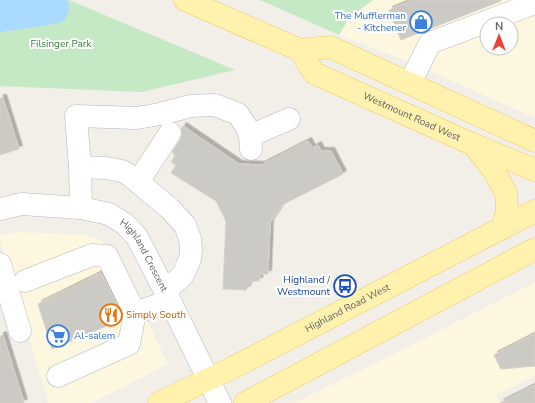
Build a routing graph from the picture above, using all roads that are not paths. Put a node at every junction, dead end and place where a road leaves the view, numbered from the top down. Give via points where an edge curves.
1 (185, 0) edge
2 (530, 3) edge
3 (300, 50) junction
4 (410, 83) junction
5 (289, 119) dead end
6 (170, 133) dead end
7 (535, 141) edge
8 (472, 144) junction
9 (80, 167) junction
10 (535, 170) edge
11 (138, 182) junction
12 (81, 208) junction
13 (0, 209) edge
14 (535, 211) edge
15 (503, 228) junction
16 (535, 249) edge
17 (0, 264) edge
18 (25, 281) dead end
19 (168, 296) junction
20 (135, 313) junction
21 (20, 331) dead end
22 (58, 376) dead end
23 (209, 379) junction
24 (159, 403) edge
25 (220, 403) edge
26 (245, 403) edge

1 - 3 main road
2 - 4 street via 430,43
3 - 4 main road via 330,47
3 - 8 main road, Westmount Road West via 314,73
4 - 7 main road
5 - 9 street via 250,143 246,126 238,114 215,105 191,106 137,118 76,116
6 - 11 street
8 - 10 main road, Westmount Road West
8 - 15 main road via 494,171 506,193 507,210
9 - 11 street via 122,171
9 - 12 street
11 - 19 street via 185,225 190,239 190,259 183,276
12 - 13 street, Highland Crescent via 22,204
12 - 19 street, Highland Crescent via 109,214 125,224 137,237
14 - 15 main road, Highland Road West
15 - 23 main road, Highland Road West
16 - 26 main road
17 - 21 street
18 - 20 street via 92,255 107,256
19 - 20 street
19 - 23 street, Highland Crescent
20 - 22 street via 129,344
23 - 24 main road, Highland Road West
23 - 25 street, Highland Crescent

